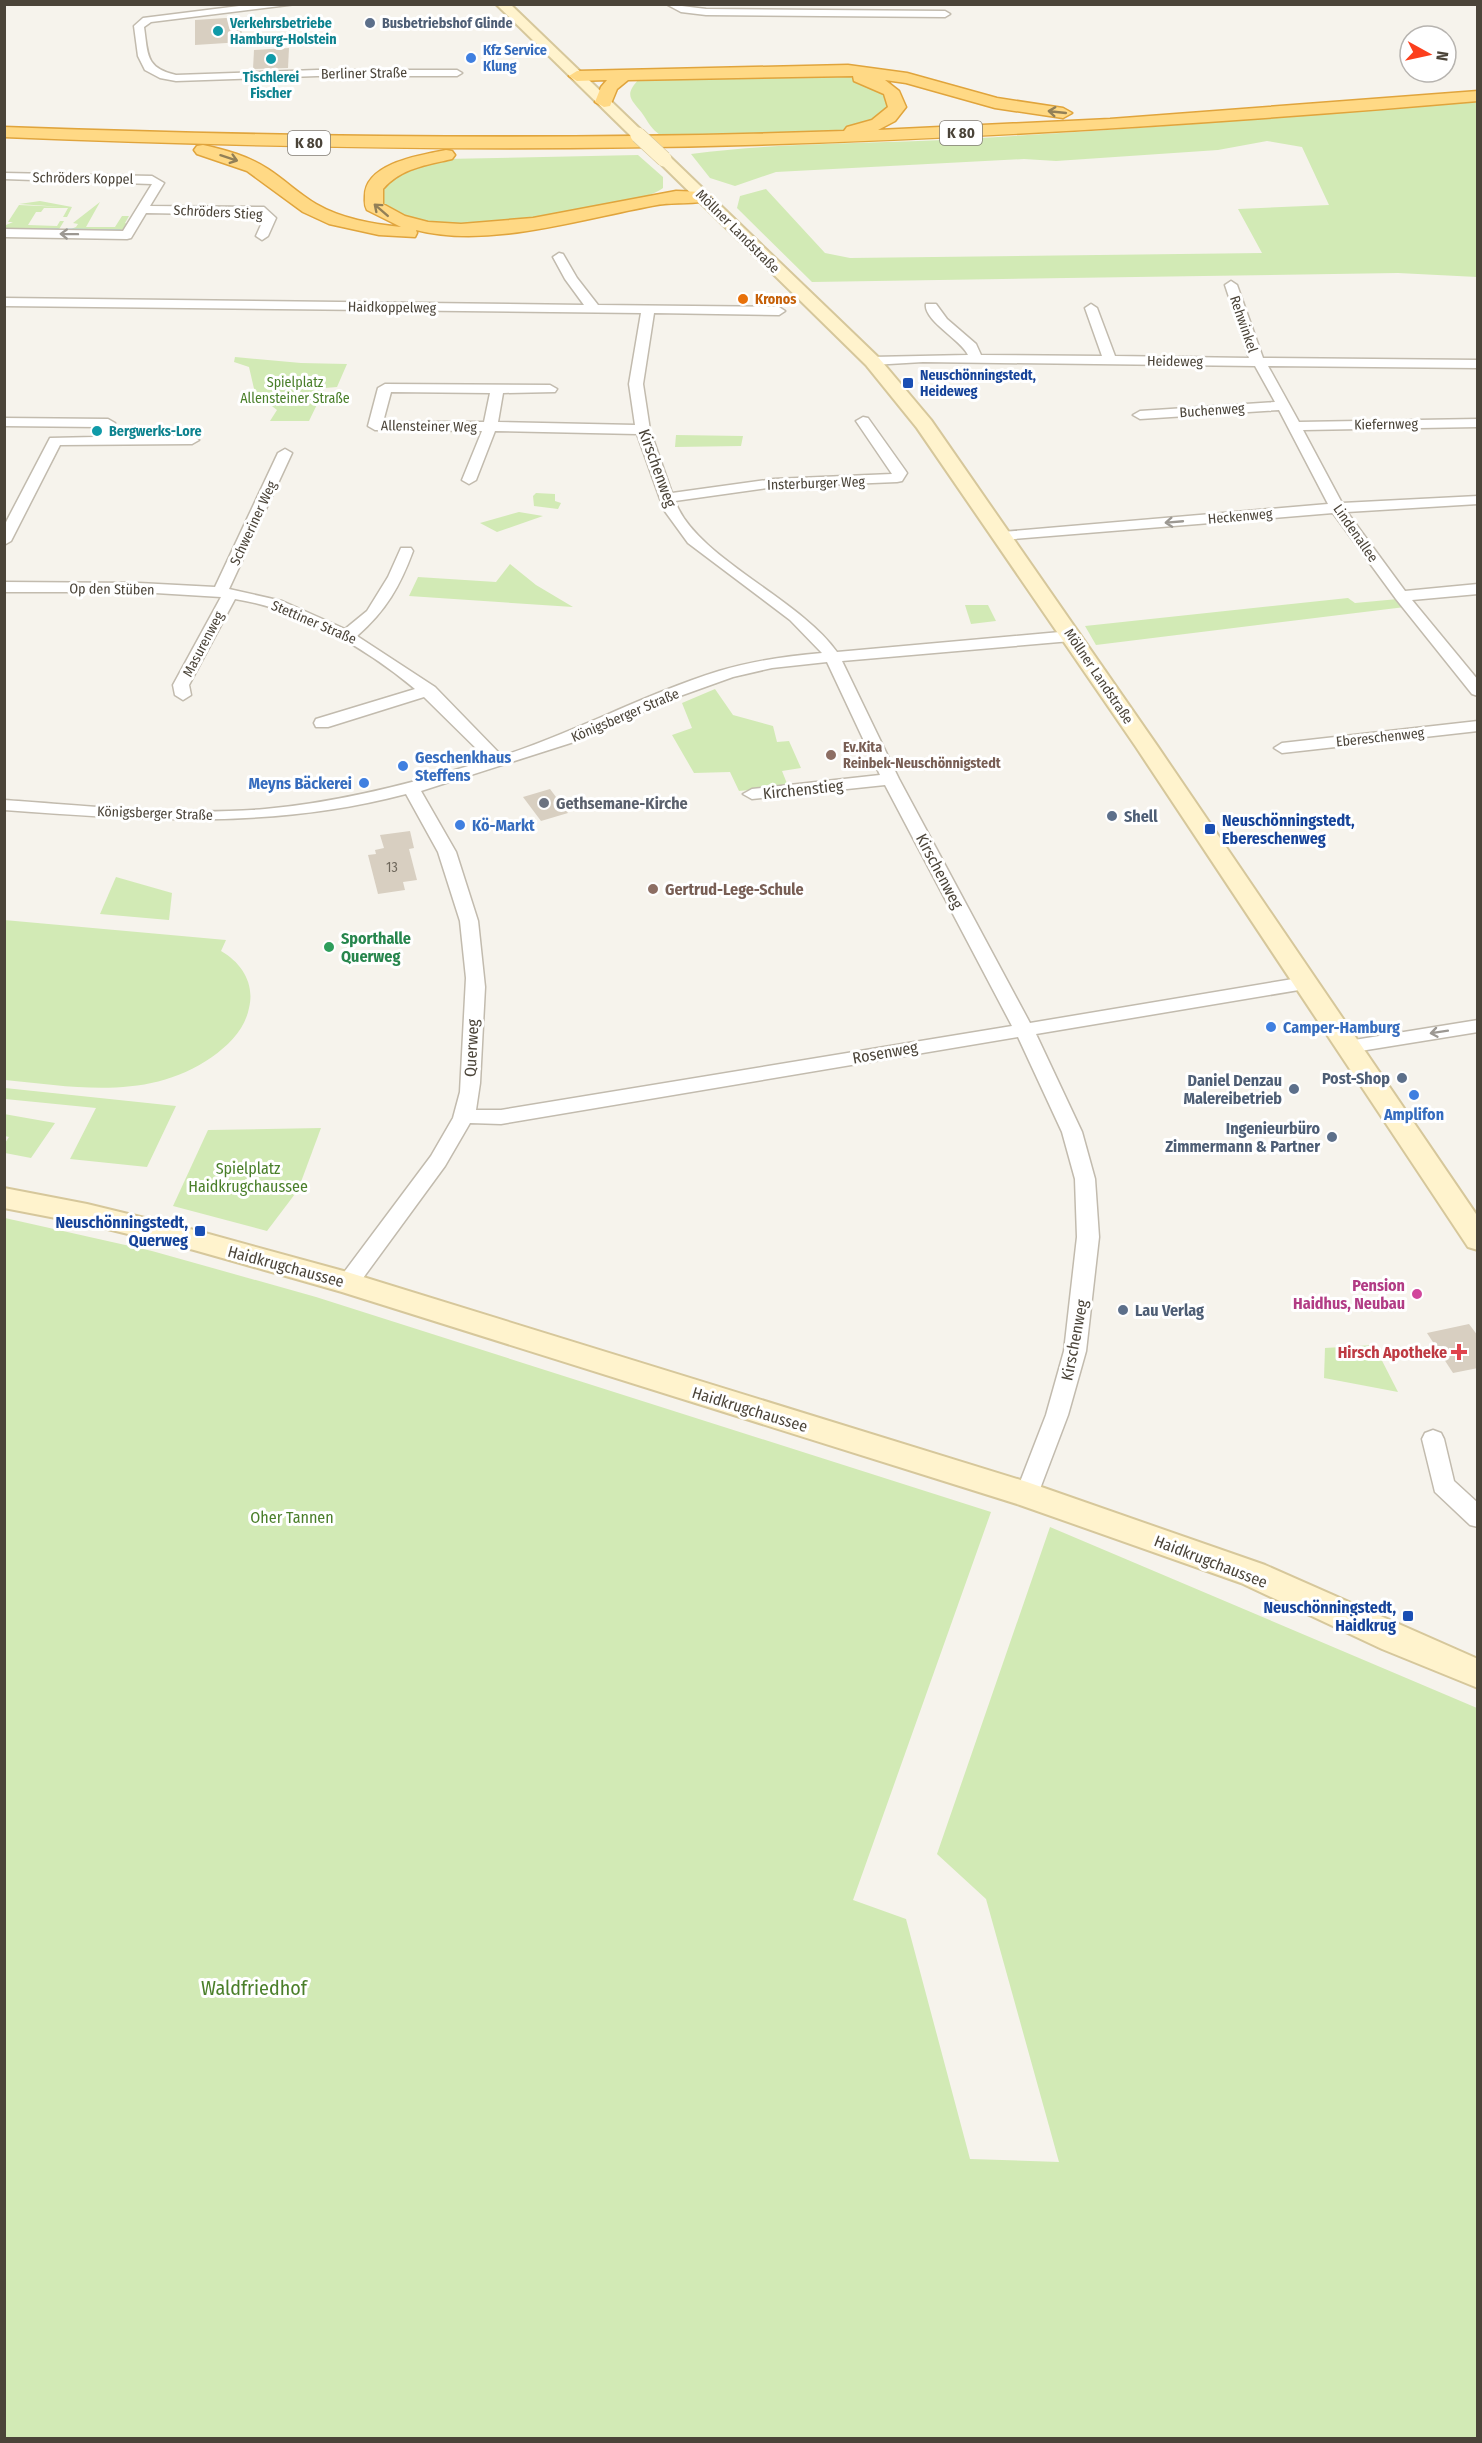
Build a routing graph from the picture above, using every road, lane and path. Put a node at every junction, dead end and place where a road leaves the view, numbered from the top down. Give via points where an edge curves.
1 (291, 4) edge
2 (502, 4) edge
3 (671, 4) edge
4 (260, 6) edge
5 (886, 9) edge
6 (945, 14) dead end
7 (814, 70) junction
8 (457, 73) dead end
9 (662, 73) junction
10 (577, 76) junction
11 (621, 78) junction
12 (1478, 96) edge
13 (604, 102) junction
14 (1178, 120) junction
15 (4, 132) edge
16 (131, 137) junction
17 (804, 139) junction
18 (768, 140) junction
19 (669, 164) junction
20 (4, 176) edge
21 (663, 198) junction
22 (705, 198) junction
23 (142, 209) junction
24 (4, 233) edge
25 (262, 236) dead end
26 (560, 257) dead end
27 (1231, 285) dead end
28 (4, 302) edge
29 (931, 306) dead end
30 (594, 309) junction
31 (1091, 309) dead end
32 (648, 310) junction
33 (779, 311) dead end
34 (977, 359) junction
35 (1109, 360) junction
36 (872, 361) junction
37 (1257, 361) junction
38 (1478, 364) edge
39 (497, 389) junction
40 (549, 389) dead end
41 (1283, 406) junction
42 (1140, 415) dead end
43 (863, 421) dead end
44 (4, 422) edge
45 (62, 422) junction
46 (1478, 423) edge
47 (1294, 426) junction
48 (490, 427) junction
49 (643, 430) junction
50 (192, 440) dead end
51 (55, 441) junction
52 (100, 441) junction
53 (285, 453) dead end
54 (470, 480) dead end
55 (666, 498) junction
56 (1478, 500) edge
57 (1337, 508) junction
58 (1002, 536) junction
59 (4, 541) edge
60 (406, 551) dead end
61 (4, 587) edge
62 (1478, 589) edge
63 (225, 594) junction
64 (1401, 596) junction
65 (348, 635) junction
66 (1071, 636) junction
67 (832, 656) junction
68 (429, 690) junction
69 (1478, 691) edge
70 (183, 695) dead end
71 (322, 723) dead end
72 (1478, 726) edge
73 (1282, 748) dead end
74 (499, 762) junction
75 (890, 779) junction
76 (411, 790) junction
77 (752, 794) dead end
78 (4, 805) edge
79 (1305, 983) junction
80 (1478, 1026) edge
81 (1023, 1028) junction
82 (1348, 1047) junction
83 (465, 1116) junction
84 (4, 1198) edge
85 (1478, 1240) edge
86 (347, 1282) junction
87 (1433, 1439) dead end
88 (1027, 1495) junction
89 (1478, 1518) edge
90 (1478, 1674) edge

1 - 4 street, Berliner Straße
2 - 10 main road
3 - 5 street via 705,12
4 - 8 street, Berliner Straße via 147,20 139,26 147,67 155,75 176,78
5 - 6 street
7 - 9 highway
14 -> 7 highway via 1047,111 995,103 885,74
7 - 17 highway via 879,83 892,93 897,107 886,120 871,127
9 - 10 highway
9 - 11 highway
10 - 11 highway via 596,80
10 - 13 main road
11 - 13 highway via 609,87
12 - 14 highway, K 80
13 - 19 main road, Möllner Landstraße, bridge
14 - 17 highway, K 80
15 - 16 highway, K 80
16 - 18 highway, K 80 via 427,144
16 -> 22 highway via 243,162 319,213 393,231 451,234 500,230
17 - 18 highway, K 80
21 -> 18 highway via 516,224 454,230 398,221 374,206 372,194 379,182 395,171 422,160 459,153 685,149
19 - 21 highway via 675,186
19 - 22 main road, Möllner Landstraße
20 - 23 street, Schröders Koppel via 152,179 158,183
21 - 22 highway
22 - 36 main road, Möllner Landstraße
23 -> 24 street, Schröders Koppel via 128,235
23 - 25 street, Schröders Stieg via 264,211 270,218
26 - 30 street
27 - 37 street, Rehwinkel
28 - 30 street, Haidkoppelweg
29 - 34 street via 942,322 971,347
30 - 32 street, Haidkoppelweg
31 - 35 street via 1093,325 1107,348
32 - 33 street, Haidkoppelweg
32 - 49 street, Kirschenweg via 636,384
34 - 35 street, Heideweg
34 - 36 street, Heideweg
35 - 37 street, Heideweg
36 - 58 main road, Möllner Landstraße via 924,424
37 - 38 street, Heideweg
37 - 41 street, Lindenallee
39 - 40 street, Allensteiner Weg
39 - 48 street, Allensteiner Weg
39 - 48 street, Allensteiner Weg via 385,388 375,426
41 - 42 street, Buchenweg
41 - 47 street, Lindenallee
43 - 55 street, Insterburger Weg via 900,473 897,478 774,483
44 - 45 street
45 - 51 street
45 - 52 street via 108,423
46 - 47 street, Kiefernweg
47 - 57 street, Lindenallee
48 - 49 street, Allensteiner Weg
48 - 54 street, Allensteiner Weg
49 - 55 street, Kirschenweg
50 - 52 street
51 - 52 street
51 - 59 street
53 - 63 street, Schweriner Weg
55 - 67 street, Kirschenweg via 693,540 795,617
56 - 57 street, Heckenweg
57 -> 58 street, Heckenweg
57 - 64 street, Lindenallee
58 - 66 main road, Möllner Landstraße
60 - 65 street via 396,577 373,614
61 - 63 street, Op den Stüben
62 - 64 street
63 - 65 street, Stettiner Straße via 272,603
63 - 70 street, Masurenweg via 181,685
64 - 69 street, Lindenallee
65 - 68 street, Stettiner Straße
66 - 67 street, Königsberger Straße
66 - 79 main road, Möllner Landstraße
67 - 74 street, Königsberger Straße via 724,674 589,733
67 - 75 street, Kirschenweg
68 - 71 street
68 - 74 street, Stettiner Straße
72 - 73 street, Ebereschenweg
74 - 76 street, Königsberger Straße
75 - 77 street, Kirchenstieg
75 - 81 street, Kirschenweg
76 - 78 street, Königsberger Straße via 298,810 236,815 166,816
76 - 83 street, Querweg via 428,814 447,856 467,914 475,966
79 - 81 street, Rosenweg
79 - 82 main road, Möllner Landstraße
80 -> 82 street
81 - 83 street, Rosenweg via 501,1117
81 - 88 street, Kirschenweg via 1072,1132 1085,1179 1088,1237 1075,1351 1057,1416
82 - 85 main road, Möllner Landstraße
83 - 86 street, Querweg via 449,1144
84 - 86 main road, Haidkrugchaussee via 183,1238
86 - 88 main road, Haidkrugchaussee
87 - 89 street via 1443,1485
88 - 90 main road, Haidkrugchaussee via 1253,1574 1394,1640

